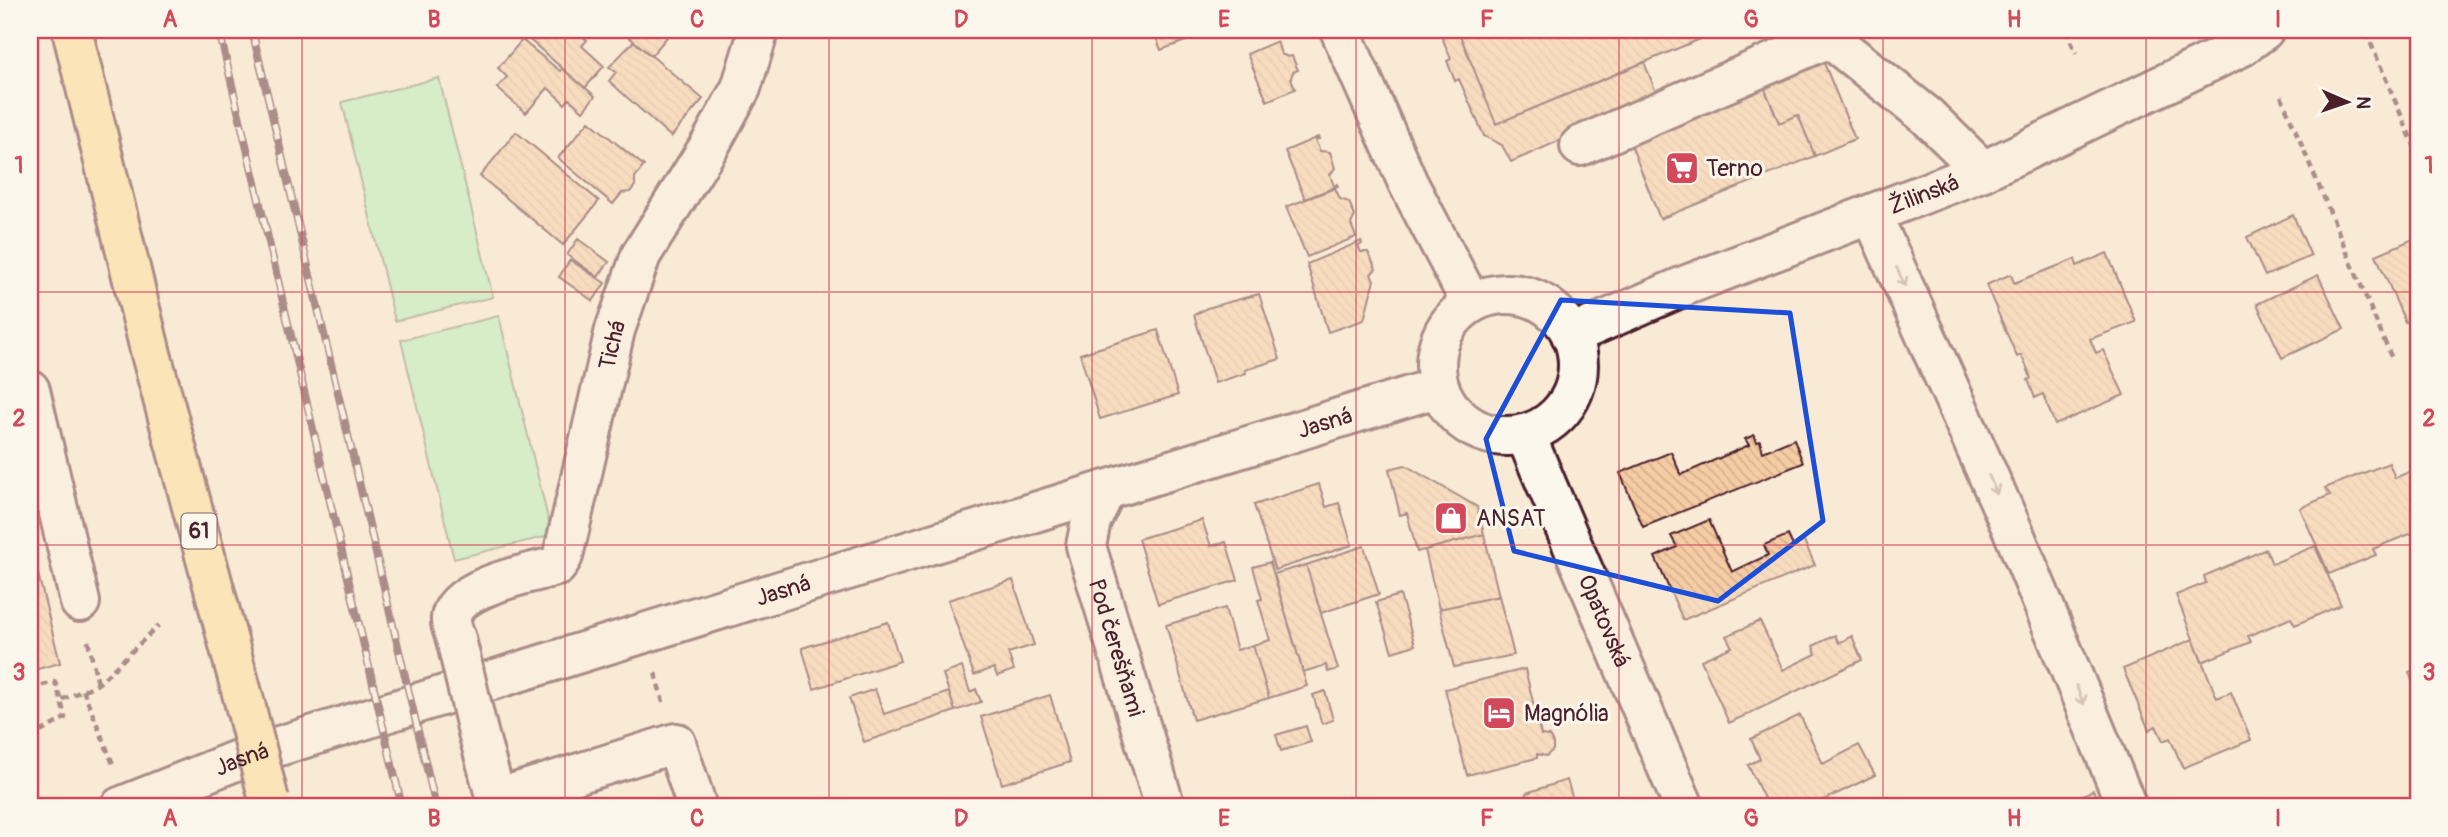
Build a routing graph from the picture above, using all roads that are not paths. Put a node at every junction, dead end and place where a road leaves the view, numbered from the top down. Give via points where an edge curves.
1 (72, 30) edge
2 (759, 30) edge
3 (1340, 30) edge
4 (2264, 30) edge
5 (1824, 34) edge
6 (1580, 146) dead end
7 (1983, 171) junction
8 (1872, 215) junction
9 (1471, 303) junction
10 (1571, 335) junction
11 (1439, 387) junction
12 (30, 390) edge
13 (1524, 434) junction
14 (1106, 490) junction
15 (80, 602) dead end
16 (126, 804) edge
17 (269, 804) edge
18 (696, 807) edge
19 (1164, 807) edge
20 (1684, 807) edge
21 (2127, 807) edge

1 - 17 main road, 61, bridge
2 - 18 street, Tichá, bridge via 741,88 641,255 615,330 563,556 556,566 470,593 457,604 453,629 496,799 676,743
3 - 9 street via 1408,183
4 - 7 street, Žilinská via 2241,47
5 - 6 street
5 - 7 street via 1927,116
7 - 8 street, Žilinská
8 - 10 street, Žilinská via 1684,286
8 -> 21 street via 2013,531
9 - 10 street via 1493,295 1517,294 1558,316
9 - 11 street via 1453,318 1440,339
10 - 13 street via 1577,376 1571,396 1544,426
11 - 13 street via 1463,422 1482,432
11 - 14 street, Jasná
12 - 15 street
13 - 20 street, Opatovská
14 - 16 street, Jasná via 250,754
14 - 19 street, Pod čerešňami via 1091,521 1086,546

